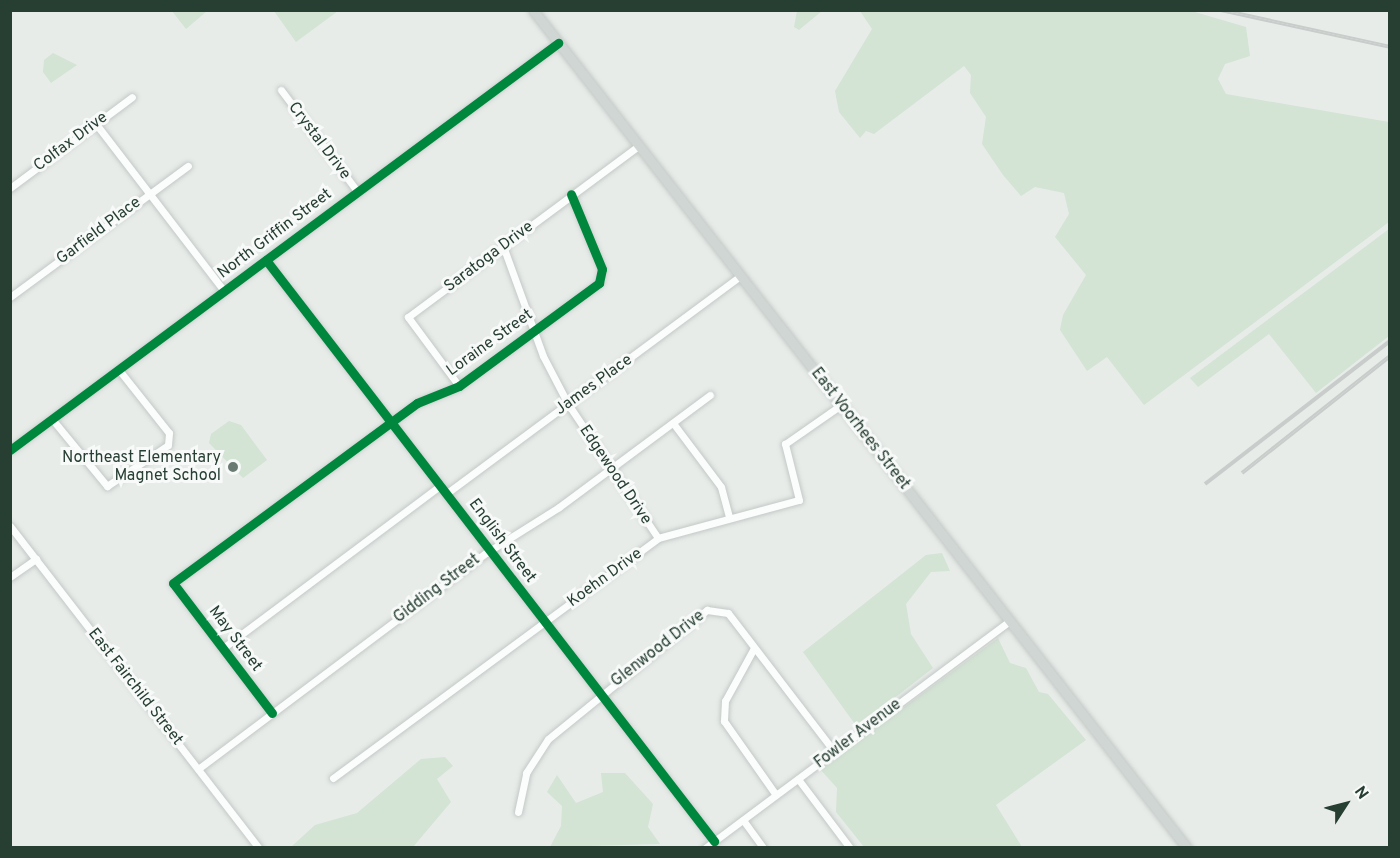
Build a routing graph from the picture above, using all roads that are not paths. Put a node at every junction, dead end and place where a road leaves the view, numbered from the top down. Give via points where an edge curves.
1 (533, 10) edge
2 (558, 43) junction
3 (281, 90) dead end
4 (132, 97) dead end
5 (96, 124) junction
6 (638, 146) junction
7 (188, 165) dead end
8 (10, 188) edge
9 (358, 192) junction
10 (149, 194) junction
11 (571, 194) junction
12 (503, 246) junction
13 (266, 260) junction
14 (740, 276) junction
15 (224, 291) junction
16 (10, 297) edge
17 (533, 331) junction
18 (119, 370) junction
19 (459, 386) junction
20 (710, 395) dead end
21 (568, 404) junction
22 (841, 405) junction
23 (52, 419) junction
24 (391, 422) junction
25 (673, 423) junction
26 (10, 450) edge
27 (609, 469) junction
28 (441, 485) junction
29 (447, 494) junction
30 (729, 517) junction
31 (10, 526) edge
32 (658, 538) junction
33 (490, 550) junction
34 (36, 559) junction
35 (10, 577) edge
36 (173, 584) joint
37 (1010, 621) junction
38 (545, 622) junction
39 (224, 648) junction
40 (754, 648) junction
41 (602, 694) junction
42 (272, 713) junction
43 (834, 751) junction
44 (198, 769) junction
45 (333, 778) dead end
46 (798, 779) junction
47 (776, 795) junction
48 (518, 812) dead end
49 (743, 820) junction
50 (714, 841) junction
51 (259, 848) edge
52 (705, 848) edge
53 (763, 848) edge
54 (850, 848) edge
55 (1187, 848) edge

1 - 2 main road, East Voorhees Street
2 - 6 main road, East Voorhees Street
2 - 9 street, North Griffin Street
3 - 9 street, Crystal Drive
4 - 5 street, Colfax Drive
5 - 8 street, Colfax Drive
5 - 10 street
6 - 11 street, Saratoga Drive
6 - 14 main road, East Voorhees Street
7 - 10 street, Garfield Place
9 - 13 street, North Griffin Street
10 - 15 street
10 - 16 street, Garfield Place
11 - 12 street, Saratoga Drive
11 - 17 street, Loraine Street via 602,276
12 - 17 street, Edgewood Drive
12 - 19 street, Saratoga Drive via 408,317
13 - 15 street, North Griffin Street
13 - 24 street, English Street
14 - 21 street, James Place
14 - 22 main road, East Voorhees Street
15 - 18 street, North Griffin Street
17 - 19 street, Loraine Street
17 - 21 street, Edgewood Drive
18 - 23 street, North Griffin Street
18 - 23 street via 170,439 107,486
19 - 24 street, Loraine Street via 417,403
20 - 25 street, Gidding Street
21 - 27 street, Edgewood Drive
21 - 29 street, James Place
22 - 30 street, Koehn Drive via 785,444 799,500
22 - 37 main road, East Voorhees Street
23 - 26 street, North Griffin Street
24 - 28 street, English Street
24 - 36 street, Loraine Street
25 - 27 street, Gidding Street
25 - 30 street via 721,487
27 - 32 street, Edgewood Drive
27 - 33 street, Gidding Street
28 - 29 street, English Street
28 - 39 street
29 - 33 street, English Street
30 - 32 street, Koehn Drive
31 - 34 street, East Fairchild Street
32 - 38 street, Koehn Drive
33 - 38 street, English Street
33 - 42 street, Gidding Street
34 - 35 street
34 - 44 street, East Fairchild Street
36 - 39 street, May Street
37 - 43 street, Fowler Avenue
37 - 55 main road, East Voorhees Street
38 - 41 street, English Street
38 - 45 street, Koehn Drive
39 - 42 street, May Street
40 - 41 street, Glenwood Drive via 728,613 707,610
40 - 43 street, Glenwood Drive
40 - 47 street via 725,701 724,721
41 - 48 street, Glenwood Drive via 536,755 517,797
41 - 50 street, English Street
42 - 44 street, Gidding Street
43 - 46 street, Fowler Avenue
44 - 51 street, East Fairchild Street
46 - 47 street, Fowler Avenue
46 - 54 street
47 - 49 street, Fowler Avenue
49 - 50 street, Fowler Avenue
49 - 53 street
50 - 52 street, Fowler Avenue

